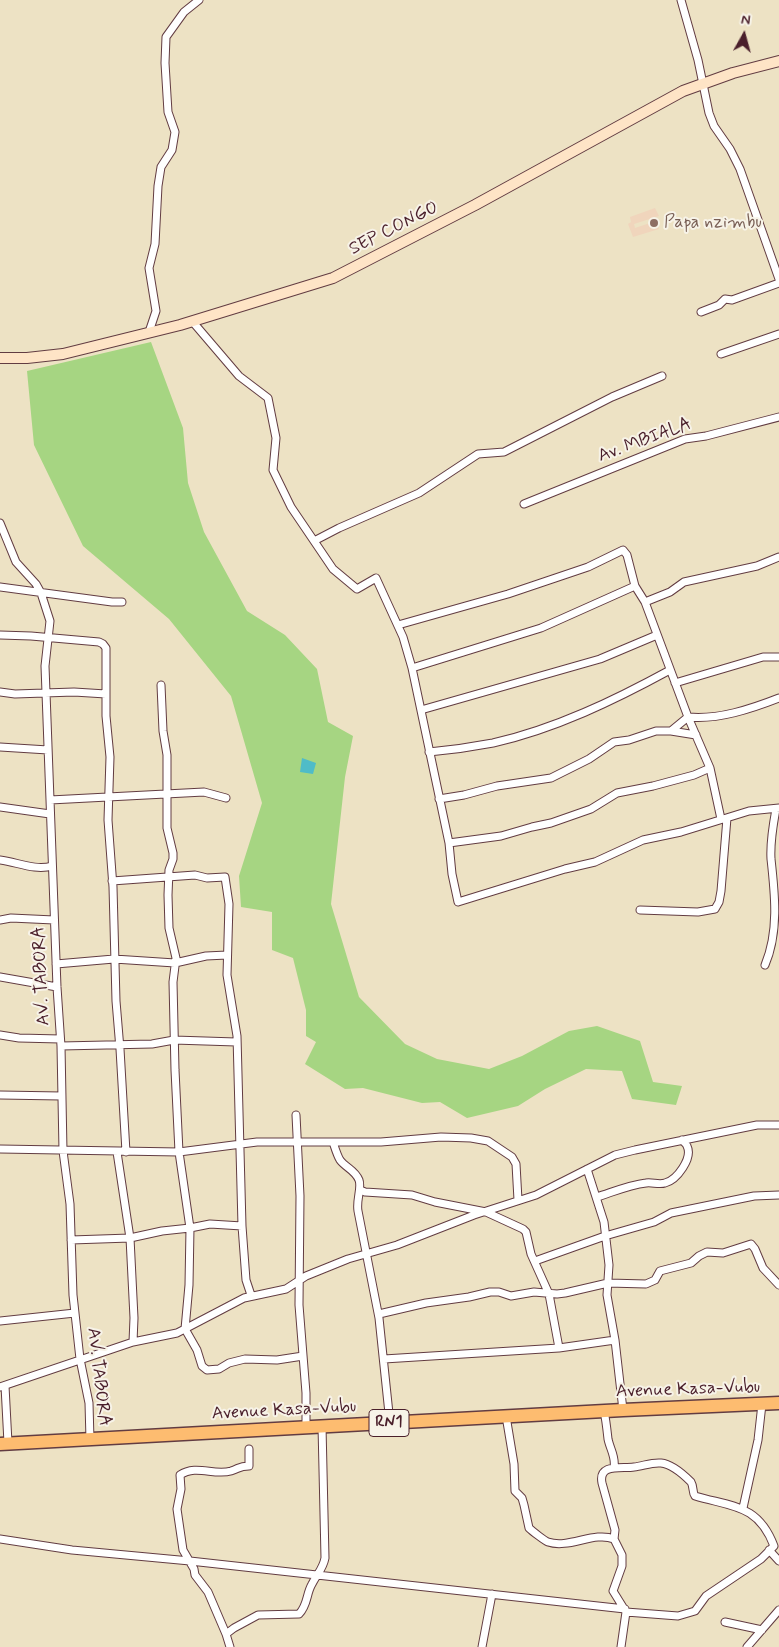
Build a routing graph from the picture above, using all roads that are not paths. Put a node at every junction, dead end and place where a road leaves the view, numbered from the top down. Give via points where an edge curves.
1 (199, 0) edge
2 (681, 0) edge
3 (779, 61) edge
4 (702, 83) junction
5 (779, 279) edge
6 (779, 283) edge
7 (701, 312) dead end
8 (192, 321) junction
9 (150, 332) junction
10 (779, 334) edge
11 (721, 354) dead end
12 (0, 358) edge
13 (662, 376) dead end
14 (779, 417) edge
15 (524, 504) dead end
16 (0, 524) edge
17 (314, 541) junction
18 (779, 557) edge
19 (635, 586) junction
20 (0, 587) edge
21 (42, 593) junction
22 (122, 602) dead end
23 (645, 602) junction
24 (398, 626) junction
25 (0, 635) edge
26 (657, 635) junction
27 (48, 638) junction
28 (779, 657) edge
29 (412, 668) junction
30 (670, 670) junction
31 (675, 683) junction
32 (161, 685) dead end
33 (0, 692) edge
34 (46, 693) junction
35 (106, 694) junction
36 (779, 698) edge
37 (421, 710) junction
38 (688, 717) junction
39 (671, 731) junction
40 (696, 735) junction
41 (0, 747) edge
42 (48, 750) junction
43 (429, 752) junction
44 (710, 768) junction
45 (167, 793) junction
46 (108, 796) junction
47 (226, 798) dead end
48 (439, 799) junction
49 (50, 800) junction
50 (0, 807) edge
51 (777, 809) edge
52 (50, 814) junction
53 (724, 818) junction
54 (449, 843) junction
55 (0, 860) edge
56 (52, 866) junction
57 (168, 878) junction
58 (112, 881) junction
59 (640, 910) dead end
60 (0, 920) edge
61 (54, 920) junction
62 (227, 955) junction
63 (114, 959) junction
64 (175, 963) junction
65 (56, 964) junction
66 (765, 965) dead end
67 (0, 977) edge
68 (57, 987) junction
69 (0, 1035) edge
70 (174, 1040) junction
71 (236, 1042) junction
72 (61, 1043) junction
73 (120, 1044) junction
74 (0, 1094) edge
75 (61, 1096) junction
76 (296, 1115) dead end
77 (779, 1125) edge
78 (682, 1140) junction
79 (333, 1142) junction
80 (298, 1143) junction
81 (239, 1144) junction
82 (0, 1149) edge
83 (63, 1151) junction
84 (117, 1152) junction
85 (126, 1152) junction
86 (179, 1152) junction
87 (587, 1169) junction
88 (360, 1190) junction
89 (779, 1194) edge
90 (597, 1197) junction
91 (518, 1200) junction
92 (486, 1212) junction
93 (242, 1226) junction
94 (190, 1228) junction
95 (605, 1236) junction
96 (130, 1238) junction
97 (71, 1240) junction
98 (366, 1254) junction
99 (535, 1261) junction
100 (298, 1282) junction
101 (608, 1283) junction
102 (779, 1285) edge
103 (549, 1294) junction
104 (251, 1295) junction
105 (75, 1314) junction
106 (379, 1314) junction
107 (0, 1321) edge
108 (185, 1329) junction
109 (616, 1340) junction
110 (133, 1342) junction
111 (559, 1348) junction
112 (303, 1356) junction
113 (80, 1359) junction
114 (384, 1359) junction
115 (2, 1386) edge
116 (779, 1403) edge
117 (762, 1404) junction
118 (623, 1410) junction
119 (604, 1411) junction
120 (506, 1416) junction
121 (390, 1422) junction
122 (322, 1426) junction
123 (306, 1427) junction
124 (90, 1440) junction
125 (4, 1443) edge
126 (249, 1449) dead end
127 (614, 1467) junction
128 (743, 1508) junction
129 (0, 1539) edge
130 (614, 1539) junction
131 (770, 1550) junction
132 (190, 1561) junction
133 (779, 1561) edge
134 (318, 1575) junction
135 (492, 1594) junction
136 (626, 1610) junction
137 (779, 1610) edge
138 (725, 1622) dead end
139 (762, 1630) junction
140 (226, 1634) junction
141 (230, 1647) edge
142 (482, 1647) edge
143 (621, 1647) edge
144 (747, 1647) edge

1 - 9 street via 184,12 166,37 168,112 175,132 172,150 161,167 158,186 155,244 149,268 156,312
2 - 4 street
3 - 4 street, SEP CONGO
4 - 5 street via 714,126 740,169
4 - 8 street, SEP CONGO via 653,106 475,205 333,278
6 - 7 street via 732,300 725,299
8 - 9 street, SEP CONGO
8 - 17 street via 239,376 268,398 276,438 273,470 290,508
9 - 12 street, SEP CONGO via 63,354
10 - 11 street
13 - 17 street via 612,397 504,452 478,454 420,493
14 - 15 street, Av. MBIALA via 685,439
16 - 21 street, AV. TABORA via 16,562
17 - 24 street via 333,569 357,589 376,578
18 - 23 street via 757,566 684,582 670,592
19 - 23 street
19 - 24 street via 623,550 588,567
19 - 29 street via 541,628
20 - 21 street
21 - 22 street
21 - 27 street, AV. TABORA via 50,621
23 - 26 street
24 - 29 street
25 - 27 street
26 - 30 street
26 - 37 street via 600,659
27 - 34 street, AV. TABORA
27 - 35 street via 103,644 106,650
28 - 31 street via 763,657
29 - 37 street
30 - 31 street
30 - 43 street via 591,709 524,734 460,749
31 - 38 street
32 - 45 street
33 - 34 street
34 - 35 street
34 - 42 street, AV. TABORA
35 - 46 street via 110,757
36 - 38 street via 723,714
37 - 43 street
38 - 39 street
38 - 40 street
39 - 40 street
39 - 48 street via 656,731 614,742 551,778
40 - 44 street
41 - 42 street
42 - 49 street, AV. TABORA
43 - 48 street
44 - 53 street
44 - 54 street via 694,775 617,793 591,809 551,823 502,836
45 - 46 street
45 - 47 street via 204,792
45 - 57 street via 173,853
46 - 49 street
46 - 58 street
48 - 54 street
49 - 52 street, AV. TABORA
50 - 52 street
51 - 53 street via 749,811
51 - 66 street via 771,844 777,928 773,953
52 - 56 street, AV. TABORA
53 - 54 street via 643,840 595,862 458,902
53 - 59 street via 721,891 715,909 698,912
55 - 56 street via 36,868
56 - 61 street, AV. TABORA
57 - 58 street
57 - 62 street via 195,875 225,877 229,904
57 - 64 street via 169,928
58 - 63 street
60 - 61 street
61 - 65 street, AV. TABORA
62 - 64 street
62 - 71 street
63 - 64 street
63 - 65 street
63 - 73 street
64 - 70 street
65 - 68 street, AV. TABORA
67 - 68 street
68 - 72 street, AV. TABORA
69 - 72 street
70 - 71 street
70 - 73 street
70 - 86 street
71 - 81 street
72 - 73 street
72 - 75 street, AV. TABORA
73 - 85 street
74 - 75 street
75 - 83 street, AV. TABORA
76 - 80 street
77 - 78 street via 757,1125
78 - 87 street via 615,1156
78 - 90 street via 687,1145 688,1156 670,1181 643,1183
79 - 80 street
79 - 88 street via 338,1158 360,1181
79 - 91 street via 441,1137 488,1141 512,1157 516,1164
80 - 81 street
80 - 100 street
81 - 86 street
81 - 93 street
82 - 83 street
83 - 84 street
83 - 97 street, AV. TABORA
84 - 85 street
84 - 96 street
85 - 86 street
86 - 94 street
87 - 90 street
87 - 91 street via 540,1194
88 - 92 street via 412,1195
88 - 98 street via 356,1202
89 - 95 street via 671,1213 654,1222
90 - 95 street
91 - 92 street
92 - 98 street
92 - 99 street via 526,1232
93 - 94 street via 210,1224
93 - 104 street via 246,1280
94 - 96 street via 162,1230
94 - 108 street
95 - 99 street
95 - 101 street
96 - 97 street
96 - 110 street
97 - 105 street, AV. TABORA
98 - 100 street via 329,1266
98 - 106 street
99 - 103 street
100 - 104 street via 282,1290
100 - 112 street
101 - 102 street via 646,1284 655,1280 660,1271 691,1263 703,1254 723,1253 751,1244 763,1268
101 - 103 street
101 - 109 street via 607,1295
103 - 106 street via 534,1292 509,1296 490,1292
103 - 111 street
104 - 108 street
105 - 107 street
105 - 113 street, AV. TABORA
106 - 114 street
108 - 110 street via 169,1336
108 - 112 street via 194,1342 202,1366 207,1370 245,1359 277,1360
109 - 111 street
109 - 118 street
110 - 113 street
111 - 114 street
112 - 123 street
113 - 115 street
113 - 124 street, AV. TABORA via 89,1404
114 - 121 street
115 - 125 street
116 - 117 highway, Avenue Kasa-Vubu / RN1
117 - 118 highway, Avenue Kasa-Vubu / RN1
117 - 128 street via 758,1440
118 - 119 highway, Avenue Kasa-Vubu / RN1
119 - 120 highway, Avenue Kasa-Vubu / RN1
119 - 127 street
120 - 121 highway, Avenue Kasa-Vubu / RN1
120 - 130 street via 515,1491 522,1498 529,1528 551,1542 602,1537
121 - 122 highway, Avenue Kasa-Vubu / RN1
122 - 123 highway, Avenue Kasa-Vubu / RN1
122 - 134 street via 325,1558
123 - 124 highway, Avenue Kasa-Vubu / RN1
124 - 125 highway, Avenue Kasa-Vubu / RN1
126 - 132 street via 250,1466 230,1471 188,1470 180,1475 182,1489 177,1509 178,1525 183,1550
127 - 128 street via 666,1464 691,1482 695,1496
127 - 130 street via 604,1471 601,1478 615,1530
128 - 131 street via 756,1517 772,1537 774,1546
129 - 132 street via 72,1550
130 - 136 street via 622,1560 613,1591
131 - 133 street
131 - 136 street via 706,1596 695,1612 678,1616
132 - 134 street
132 - 140 street
134 - 135 street
134 - 140 street via 299,1614 258,1615
135 - 136 street
135 - 142 street
136 - 143 street
137 - 139 street
138 - 139 street
139 - 144 street
140 - 141 street

